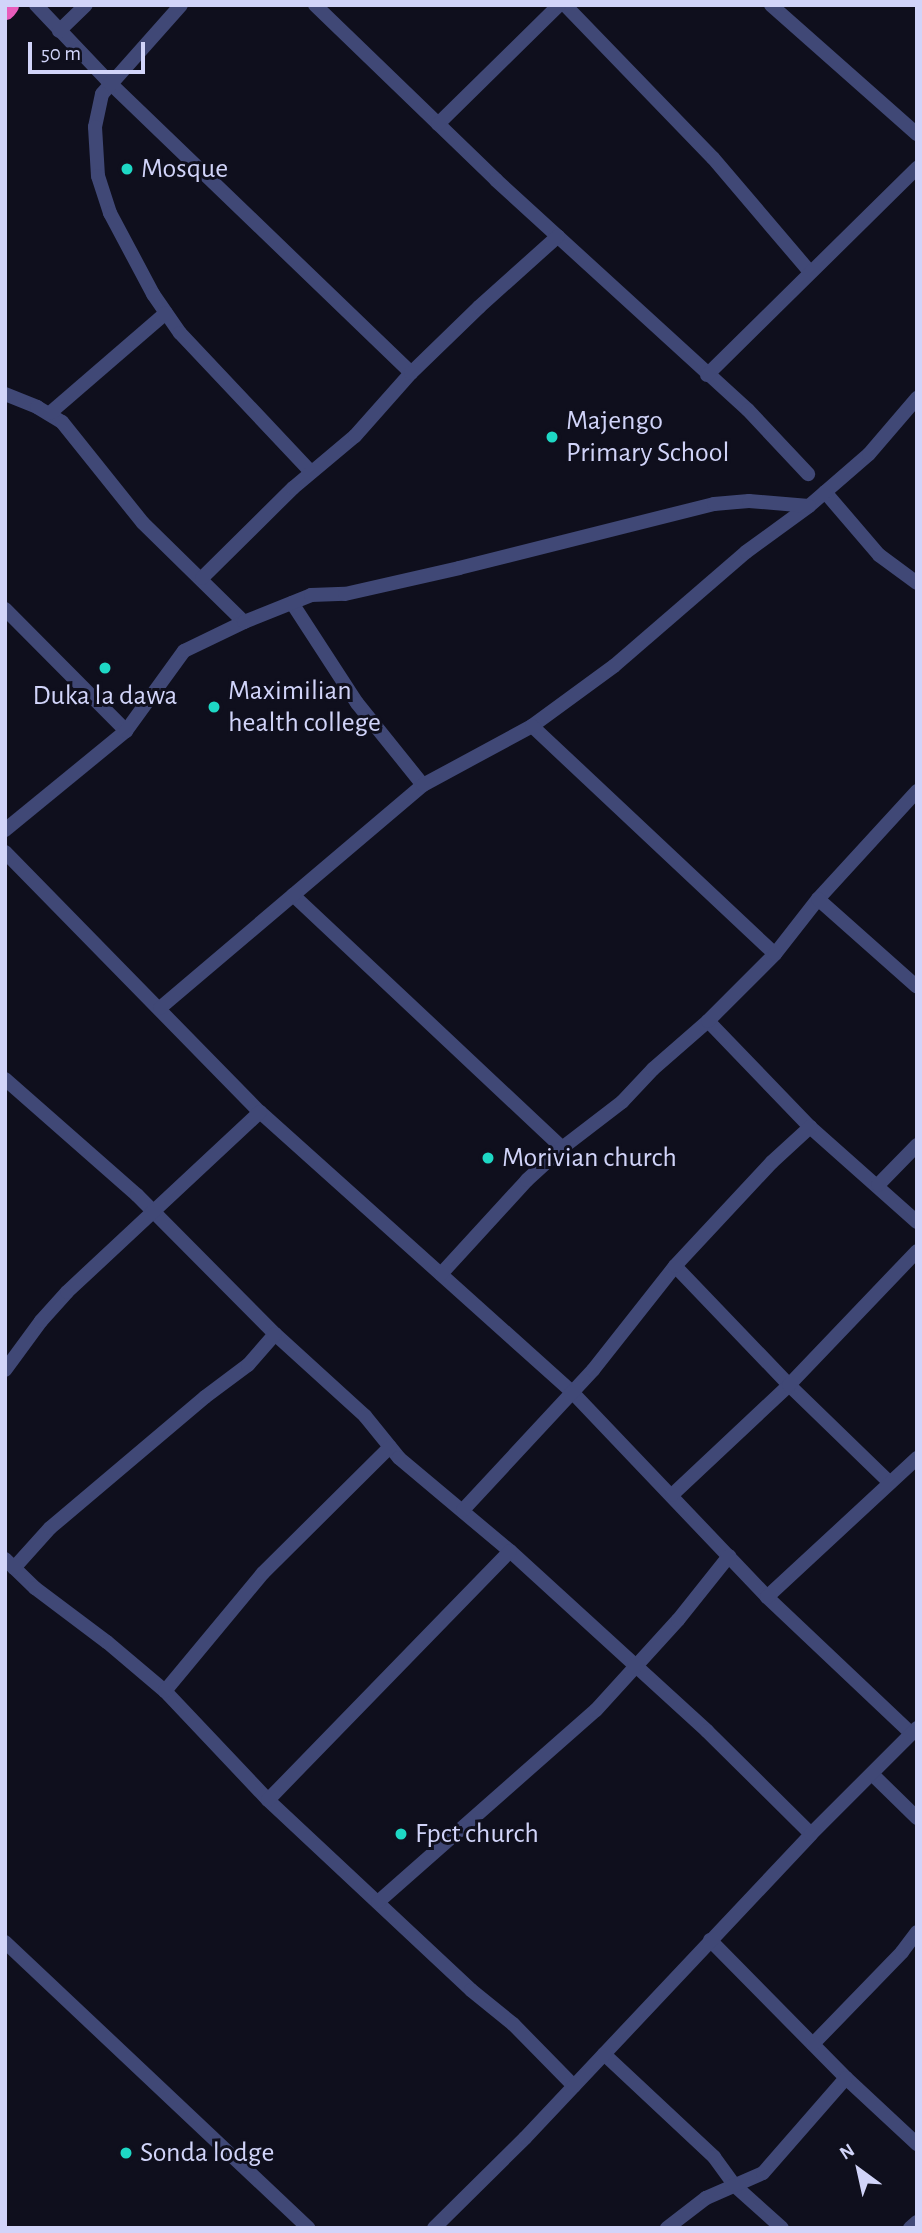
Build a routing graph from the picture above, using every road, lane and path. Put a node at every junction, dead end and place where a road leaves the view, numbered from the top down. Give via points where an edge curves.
1 (36, 5) edge
2 (86, 5) edge
3 (181, 5) edge
4 (316, 5) edge
5 (559, 5) edge
6 (565, 5) edge
7 (771, 5) edge
8 (59, 31) junction
9 (110, 83) junction
10 (438, 124) junction
11 (917, 134) edge
12 (917, 168) edge
13 (558, 236) junction
14 (810, 272) junction
15 (166, 313) junction
16 (411, 373) junction
17 (707, 375) junction
18 (5, 394) edge
19 (917, 398) edge
20 (50, 413) junction
21 (311, 472) junction
22 (808, 474) dead end
23 (825, 492) junction
24 (808, 506) junction
25 (202, 578) junction
26 (917, 583) edge
27 (292, 603) junction
28 (5, 609) edge
29 (244, 622) junction
30 (532, 726) junction
31 (126, 731) junction
32 (423, 785) junction
33 (917, 791) edge
34 (5, 830) edge
35 (5, 852) edge
36 (293, 895) junction
37 (818, 899) junction
38 (775, 954) junction
39 (917, 987) edge
40 (160, 1008) junction
41 (708, 1021) junction
42 (5, 1079) edge
43 (260, 1112) junction
44 (810, 1127) junction
45 (917, 1145) edge
46 (562, 1148) junction
47 (878, 1185) junction
48 (153, 1212) junction
49 (917, 1222) edge
50 (917, 1251) edge
51 (675, 1266) junction
52 (441, 1274) junction
53 (275, 1334) junction
54 (5, 1370) edge
55 (789, 1385) junction
56 (573, 1393) junction
57 (390, 1447) junction
58 (917, 1458) edge
59 (888, 1482) junction
60 (672, 1495) junction
61 (463, 1510) junction
62 (510, 1551) junction
63 (729, 1556) junction
64 (10, 1564) edge
65 (767, 1597) junction
66 (636, 1669) junction
67 (165, 1691) junction
68 (914, 1731) edge
69 (872, 1774) junction
70 (268, 1800) junction
71 (917, 1818) edge
72 (811, 1834) junction
73 (378, 1902) junction
74 (710, 1940) junction
75 (5, 1942) edge
76 (914, 1942) edge
77 (813, 2044) junction
78 (604, 2054) junction
79 (846, 2078) junction
80 (574, 2086) junction
81 (917, 2144) edge
82 (734, 2185) junction
83 (917, 2222) edge
84 (308, 2228) edge
85 (434, 2228) edge
86 (667, 2228) edge
87 (782, 2228) edge
88 (910, 2228) edge

1 - 8 street
2 - 8 street
3 - 9 street
4 - 10 street
5 - 10 street
6 - 14 street via 713,158
7 - 11 street
8 - 9 street
9 - 15 street via 102,94 95,127 98,176 110,214
9 - 16 street
10 - 13 street
12 - 14 street
13 - 16 street
13 - 17 street
14 - 17 street
15 - 20 street
15 - 21 street
16 - 21 street via 355,436
17 - 22 street via 748,410
18 - 20 street
19 - 23 street via 869,454
20 - 25 street via 76,437 143,523
21 - 25 street
23 - 24 street
23 - 26 street via 879,555
24 - 27 street via 749,501 714,504 459,568 345,593 311,595
24 - 30 street via 746,552 614,666
25 - 29 street
27 - 29 street
27 - 32 street via 357,703
28 - 31 street
29 - 31 street via 184,651
30 - 32 street
30 - 38 street
31 - 34 street
32 - 36 street
33 - 37 street
35 - 40 street
36 - 40 street
36 - 46 street
37 - 38 street
37 - 39 street
38 - 41 street
40 - 43 street
41 - 44 street
41 - 46 street via 622,1102
42 - 48 street
43 - 48 street
43 - 52 street
44 - 47 street
44 - 51 street
45 - 47 street
46 - 52 street
47 - 49 street
48 - 53 street
48 - 54 street via 67,1292
50 - 55 street
51 - 55 street
51 - 56 street
52 - 56 street
53 - 57 street via 365,1416
53 - 64 street via 244,1369
55 - 59 street
55 - 60 street
56 - 60 street
56 - 61 street
57 - 61 street
57 - 67 street via 263,1573
58 - 59 street
59 - 65 street
60 - 63 street
61 - 62 street
62 - 66 street
62 - 70 street
63 - 65 street
63 - 66 street
64 - 67 street
65 - 68 street
66 - 72 street via 707,1731
66 - 73 street via 493,1804
67 - 70 street
68 - 69 street
69 - 71 street
69 - 72 street
70 - 73 street
72 - 74 street
73 - 80 street
74 - 77 street
74 - 78 street
75 - 84 street
76 - 77 street
77 - 79 street
78 - 80 street
78 - 82 street via 714,2157
79 - 81 street
79 - 82 street via 768,2169
80 - 85 street
82 - 86 street via 698,2203
82 - 87 street
83 - 88 street

